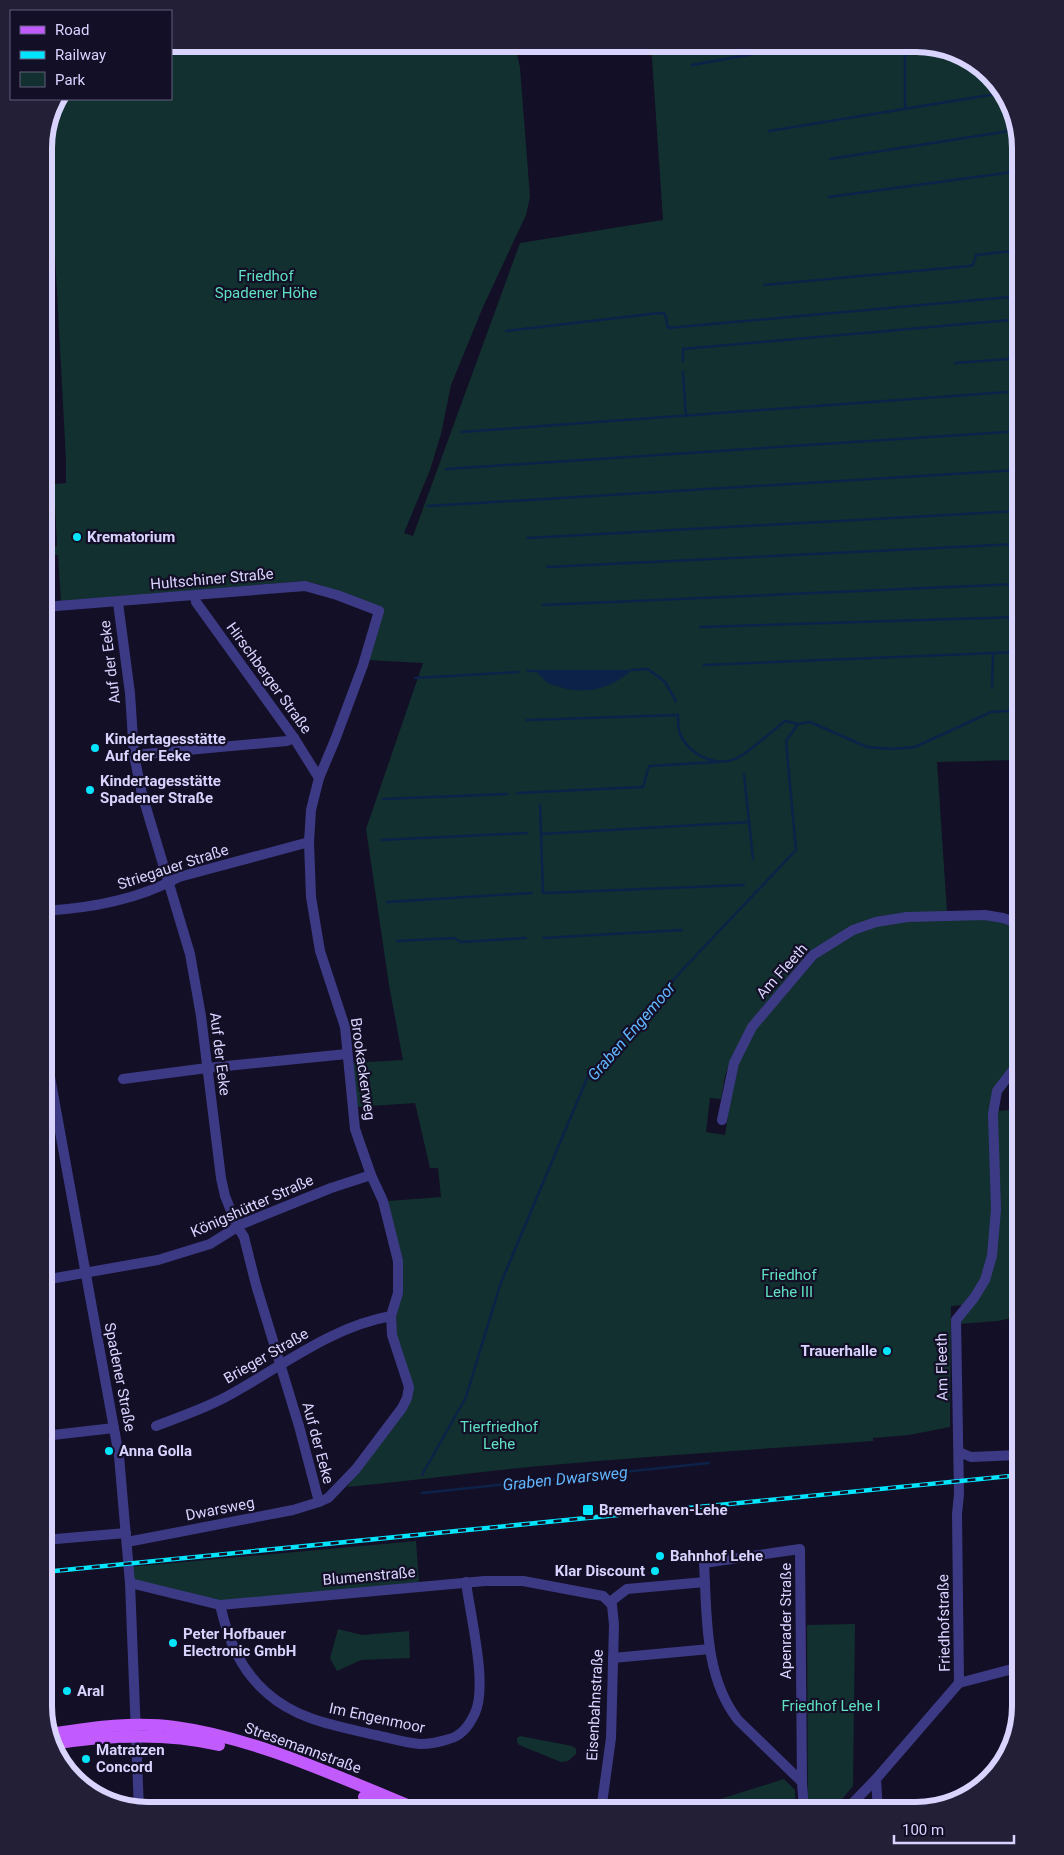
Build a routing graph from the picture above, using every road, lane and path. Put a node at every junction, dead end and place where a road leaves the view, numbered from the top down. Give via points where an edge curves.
1 (195, 596) junction
2 (118, 603) junction
3 (53, 607) edge
4 (379, 612) joint
5 (294, 738) junction
6 (134, 755) junction
7 (319, 778) junction
8 (309, 842) junction
9 (170, 883) junction
10 (53, 910) edge
11 (1012, 921) edge
12 (347, 1054) junction
13 (207, 1068) junction
14 (1012, 1072) edge
15 (123, 1079) dead end
16 (52, 1116) edge
17 (722, 1120) dead end
18 (371, 1175) junction
19 (237, 1226) junction
20 (85, 1274) junction
21 (52, 1279) edge
22 (392, 1316) junction
23 (281, 1363) junction
24 (156, 1426) dead end
25 (114, 1428) junction
26 (52, 1435) edge
27 (959, 1452) junction
28 (1012, 1455) edge
29 (319, 1502) junction
30 (126, 1538) junction
31 (52, 1540) edge
32 (466, 1582) junction
33 (705, 1582) junction
34 (130, 1583) junction
35 (610, 1602) junction
36 (220, 1605) junction
37 (710, 1649) junction
38 (613, 1658) junction
39 (1012, 1669) edge
40 (959, 1683) junction
41 (137, 1731) junction
42 (57, 1733) edge
43 (60, 1743) edge
44 (876, 1779) junction
45 (802, 1782) junction
46 (139, 1802) edge
47 (376, 1802) edge
48 (400, 1802) edge
49 (602, 1802) edge
50 (803, 1802) edge
51 (854, 1802) edge
52 (877, 1802) edge

1 - 2 street, Hultschiner Straße
1 - 4 street, Hultschiner Straße via 305,586
1 - 5 street, Hirschberger Straße via 196,602
2 - 3 street, Hultschiner Straße
2 - 6 street, Auf der Eeke via 130,693
4 - 7 street, Brookackerweg via 363,665
5 - 6 street via 287,742
5 - 7 street, Hirschberger Straße
6 - 9 street, Auf der Eeke via 142,794
7 - 8 street, Brookackerweg via 311,810
8 - 9 street, Striegauer Straße via 179,877
8 - 12 street, Brookackerweg via 311,896 320,951 345,1027
9 - 10 street, Striegauer Straße via 112,903
9 - 13 street, Auf der Eeke via 190,954
11 - 17 street, Am Fleeth via 985,915 876,922 853,930 813,955 752,1026 734,1063
12 - 13 street
12 - 18 street, Brookackerweg via 356,1129
13 - 15 street
13 - 19 street, Auf der Eeke via 221,1178
14 - 27 street, Am Fleeth via 997,1092 993,1114 996,1209 992,1256 985,1280 956,1320
16 - 20 street, Spadener Straße
18 - 19 street, Königshütter Straße
18 - 22 street, Brookackerweg via 384,1204 398,1261 398,1293
19 - 20 street, Königshütter Straße via 210,1244 158,1260
19 - 23 street, Auf der Eeke via 244,1237
20 - 21 street, Königshütter Straße
20 - 25 street, Spadener Straße
22 - 23 street, Brieger Straße via 373,1319 328,1338
22 - 29 street, Brookackerweg via 392,1335 409,1387 407,1398 356,1469 328,1498
23 - 24 street, Brieger Straße via 207,1406
23 - 29 street, Auf der Eeke
25 - 26 street
25 - 30 street, Spadener Straße
27 - 28 street via 971,1457
27 - 40 street, Friedhofstraße
29 - 30 street, Dwarsweg via 293,1510
30 - 31 street, Dwarsweg
30 - 34 street, Spadener Straße
32 - 35 street, Blumenstraße via 523,1581 599,1594
32 - 36 street, Blumenstraße
32 - 36 street, Im Engenmoor via 480,1696 467,1727 451,1739 430,1744 410,1743 328,1724 278,1702 255,1681 239,1659 225,1627
33 - 35 street via 627,1589
33 - 37 street
33 - 45 street, Apenrader Straße via 704,1563 800,1549
34 - 36 street, Blumenstraße
34 - 41 street, Spadener Straße
35 - 38 street, Eisenbahnstraße via 614,1609
37 - 38 street
37 - 45 street via 718,1682 730,1711
38 - 49 street, Eisenbahnstraße via 611,1738
39 - 40 street
40 - 44 street, Friedhofstraße
41 - 42 main road, Stresemannstraße via 92,1728
41 - 43 main road, Stresemannstraße
41 - 46 street, Spadener Straße
41 - 47 main road, Stresemannstraße via 243,1751
41 - 48 main road, Stresemannstraße via 175,1727 243,1742
44 - 51 street, Friedhofstraße
44 - 52 street
45 - 50 street, Apenrader Straße

